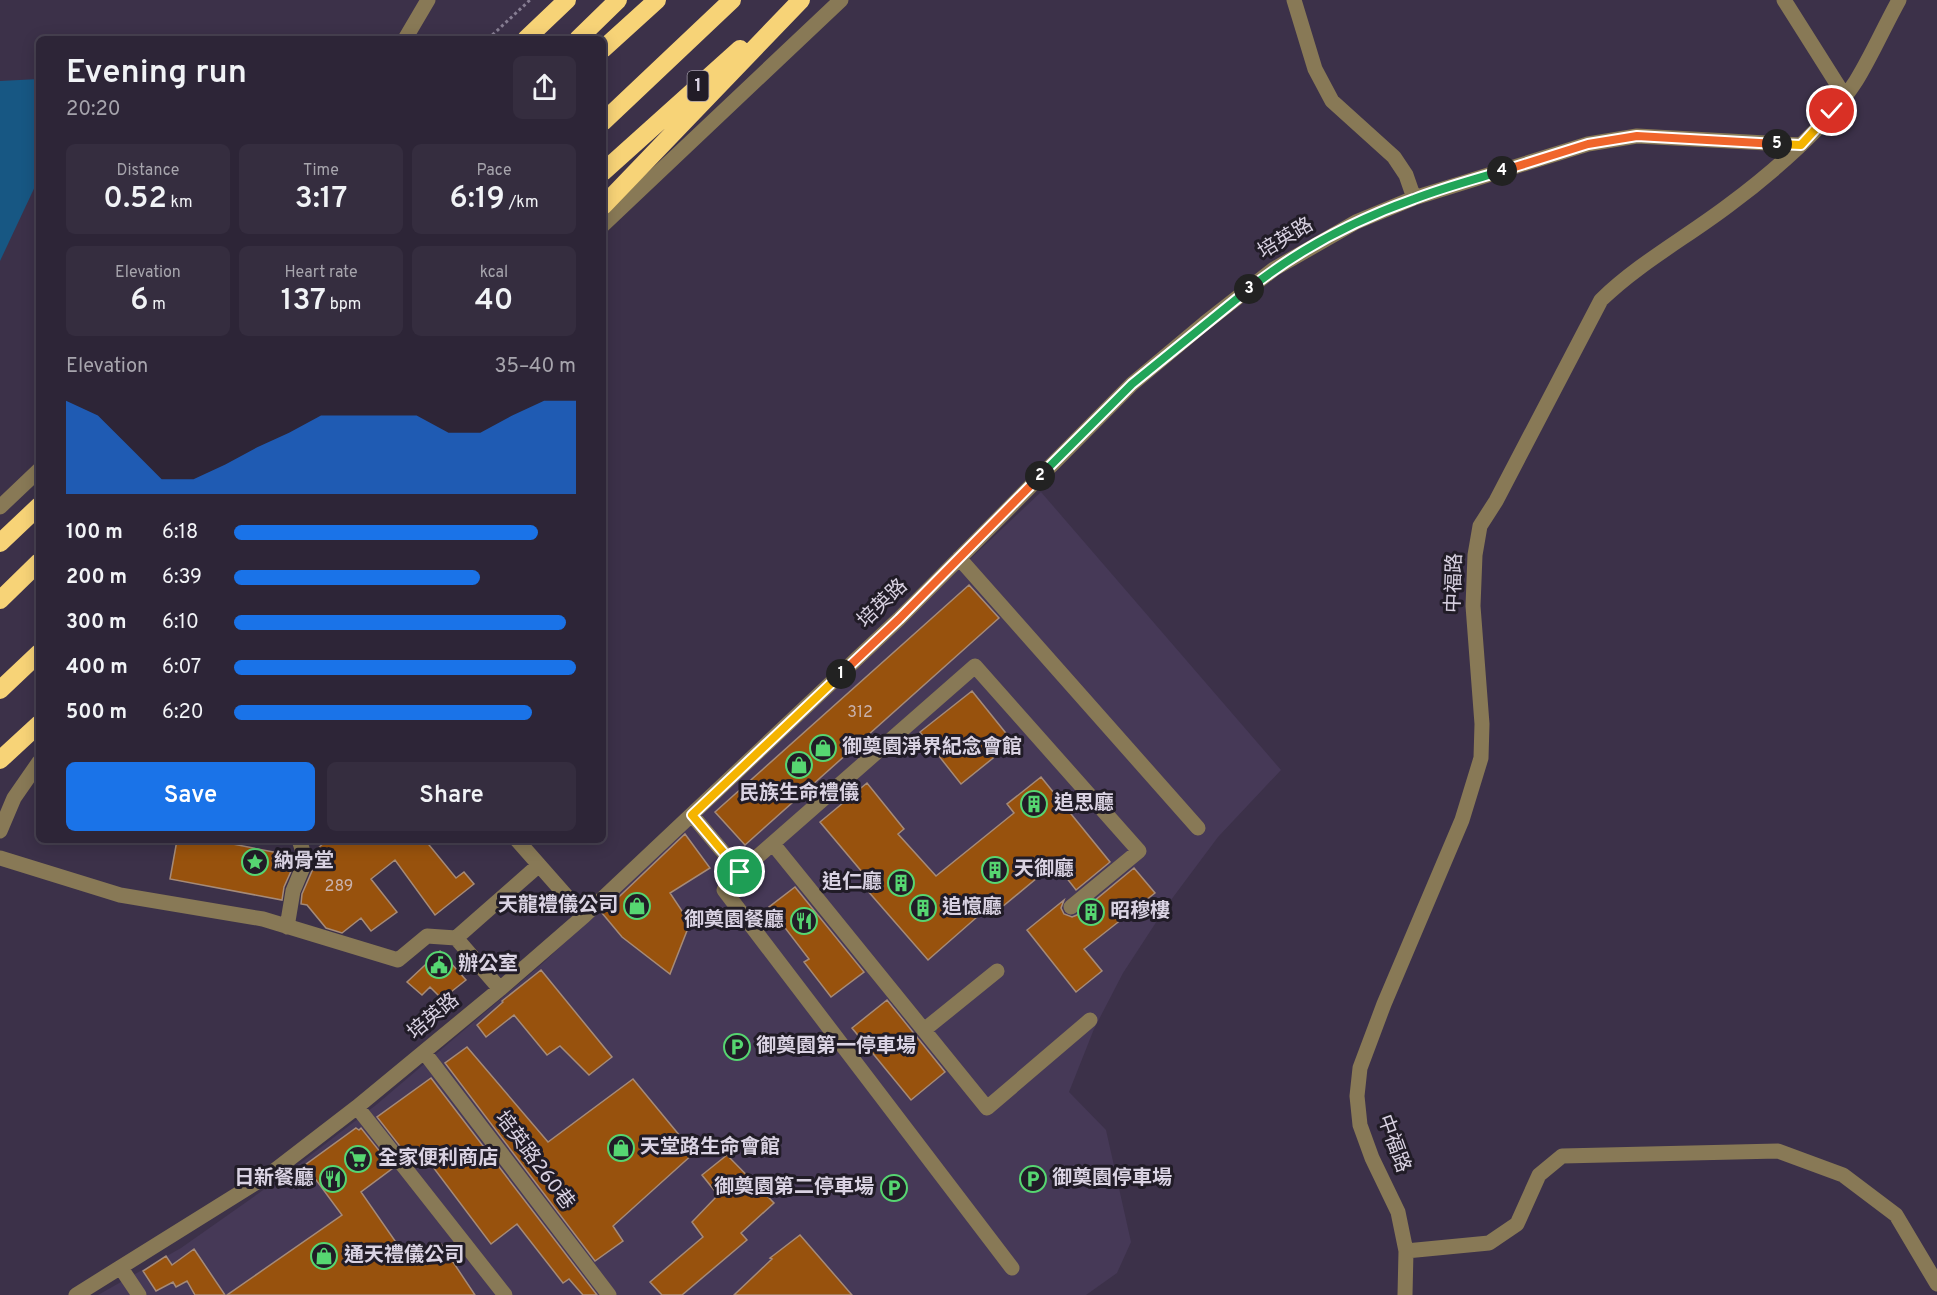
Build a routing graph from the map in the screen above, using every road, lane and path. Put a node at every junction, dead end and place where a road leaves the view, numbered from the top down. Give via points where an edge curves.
1 (428, 0) edge
2 (530, 0) edge
3 (567, 0) edge
4 (618, 0) edge
5 (657, 0) edge
6 (732, 0) edge
7 (793, 0) edge
8 (801, 0) edge
9 (841, 0) edge
10 (1293, 0) edge
11 (1784, 0) edge
12 (1899, 0) edge
13 (407, 36) edge
14 (491, 36) edge
15 (529, 36) edge
16 (581, 36) edge
17 (606, 46) edge
18 (1844, 95) junction
19 (606, 119) edge
20 (1801, 145) junction
21 (606, 169) edge
22 (1414, 198) junction
23 (606, 203) edge
24 (606, 222) edge
25 (36, 473) edge
26 (0, 507) edge
27 (36, 509) edge
28 (0, 543) edge
29 (959, 558) junction
30 (36, 567) edge
31 (0, 601) edge
32 (36, 656) edge
33 (36, 664) edge
34 (0, 690) edge
35 (0, 695) edge
36 (36, 727) edge
37 (0, 760) edge
38 (36, 766) edge
39 (692, 815) junction
40 (1198, 828) dead end
41 (0, 831) edge
42 (300, 843) edge
43 (520, 843) edge
44 (773, 844) junction
45 (0, 858) edge
46 (539, 865) junction
47 (740, 872) junction
48 (1071, 907) dead end
49 (584, 916) junction
50 (287, 927) junction
51 (456, 938) junction
52 (997, 971) dead end
53 (500, 989) junction
54 (1090, 1020) dead end
55 (924, 1030) junction
56 (424, 1052) junction
57 (357, 1107) junction
58 (1406, 1251) junction
59 (121, 1268) junction
60 (1012, 1268) dead end
61 (1937, 1284) edge
62 (76, 1295) edge
63 (139, 1295) edge
64 (505, 1295) edge
65 (609, 1295) edge
66 (1405, 1295) edge

1 - 13 street
2 - 14 path
3 - 15 highway
4 - 16 highway
5 - 17 highway
6 - 19 highway, 1
7 - 21 highway, 1
8 - 23 highway
9 - 24 street
10 - 22 street via 1315,69 1332,101 1394,158 1406,175
11 - 18 street
12 - 18 street, 中福路
18 - 20 street, 中福路
20 - 22 street, 培英路 via 1637,136 1588,144
20 - 58 street, 中福路 via 1730,204 1621,281 1601,300 1480,526 1473,606 1481,758 1462,820 1360,1068 1357,1095 1360,1125 1371,1158 1398,1212
22 - 29 street, 培英路 via 1356,222 1274,269 1205,323 1132,384
25 - 26 street
27 - 28 highway
29 - 39 street, 培英路
29 - 40 street
30 - 31 highway
32 - 34 highway
33 - 35 highway
36 - 37 highway
38 - 41 street via 14,798
39 - 47 street
39 - 49 street, 培英路
42 - 50 street via 306,860 293,891
43 - 46 street
44 - 47 street
44 - 48 street via 975,666 1139,851
44 - 55 street
45 - 50 street via 120,895
46 - 49 street
46 - 51 street
47 - 60 street via 724,890
49 - 53 street, 培英路
50 - 51 street via 398,960 428,936
51 - 53 street
52 - 55 street
53 - 56 street, 培英路
54 - 55 street via 987,1108
56 - 57 street, 培英路
56 - 65 street, 培英路260巷
57 - 59 street, 培英路 via 270,1174
57 - 64 street
58 - 61 street via 1489,1243 1517,1224 1539,1174 1562,1156 1778,1150 1843,1174 1896,1215
58 - 66 street, 中福路
59 - 62 street, 培英路
59 - 63 street

